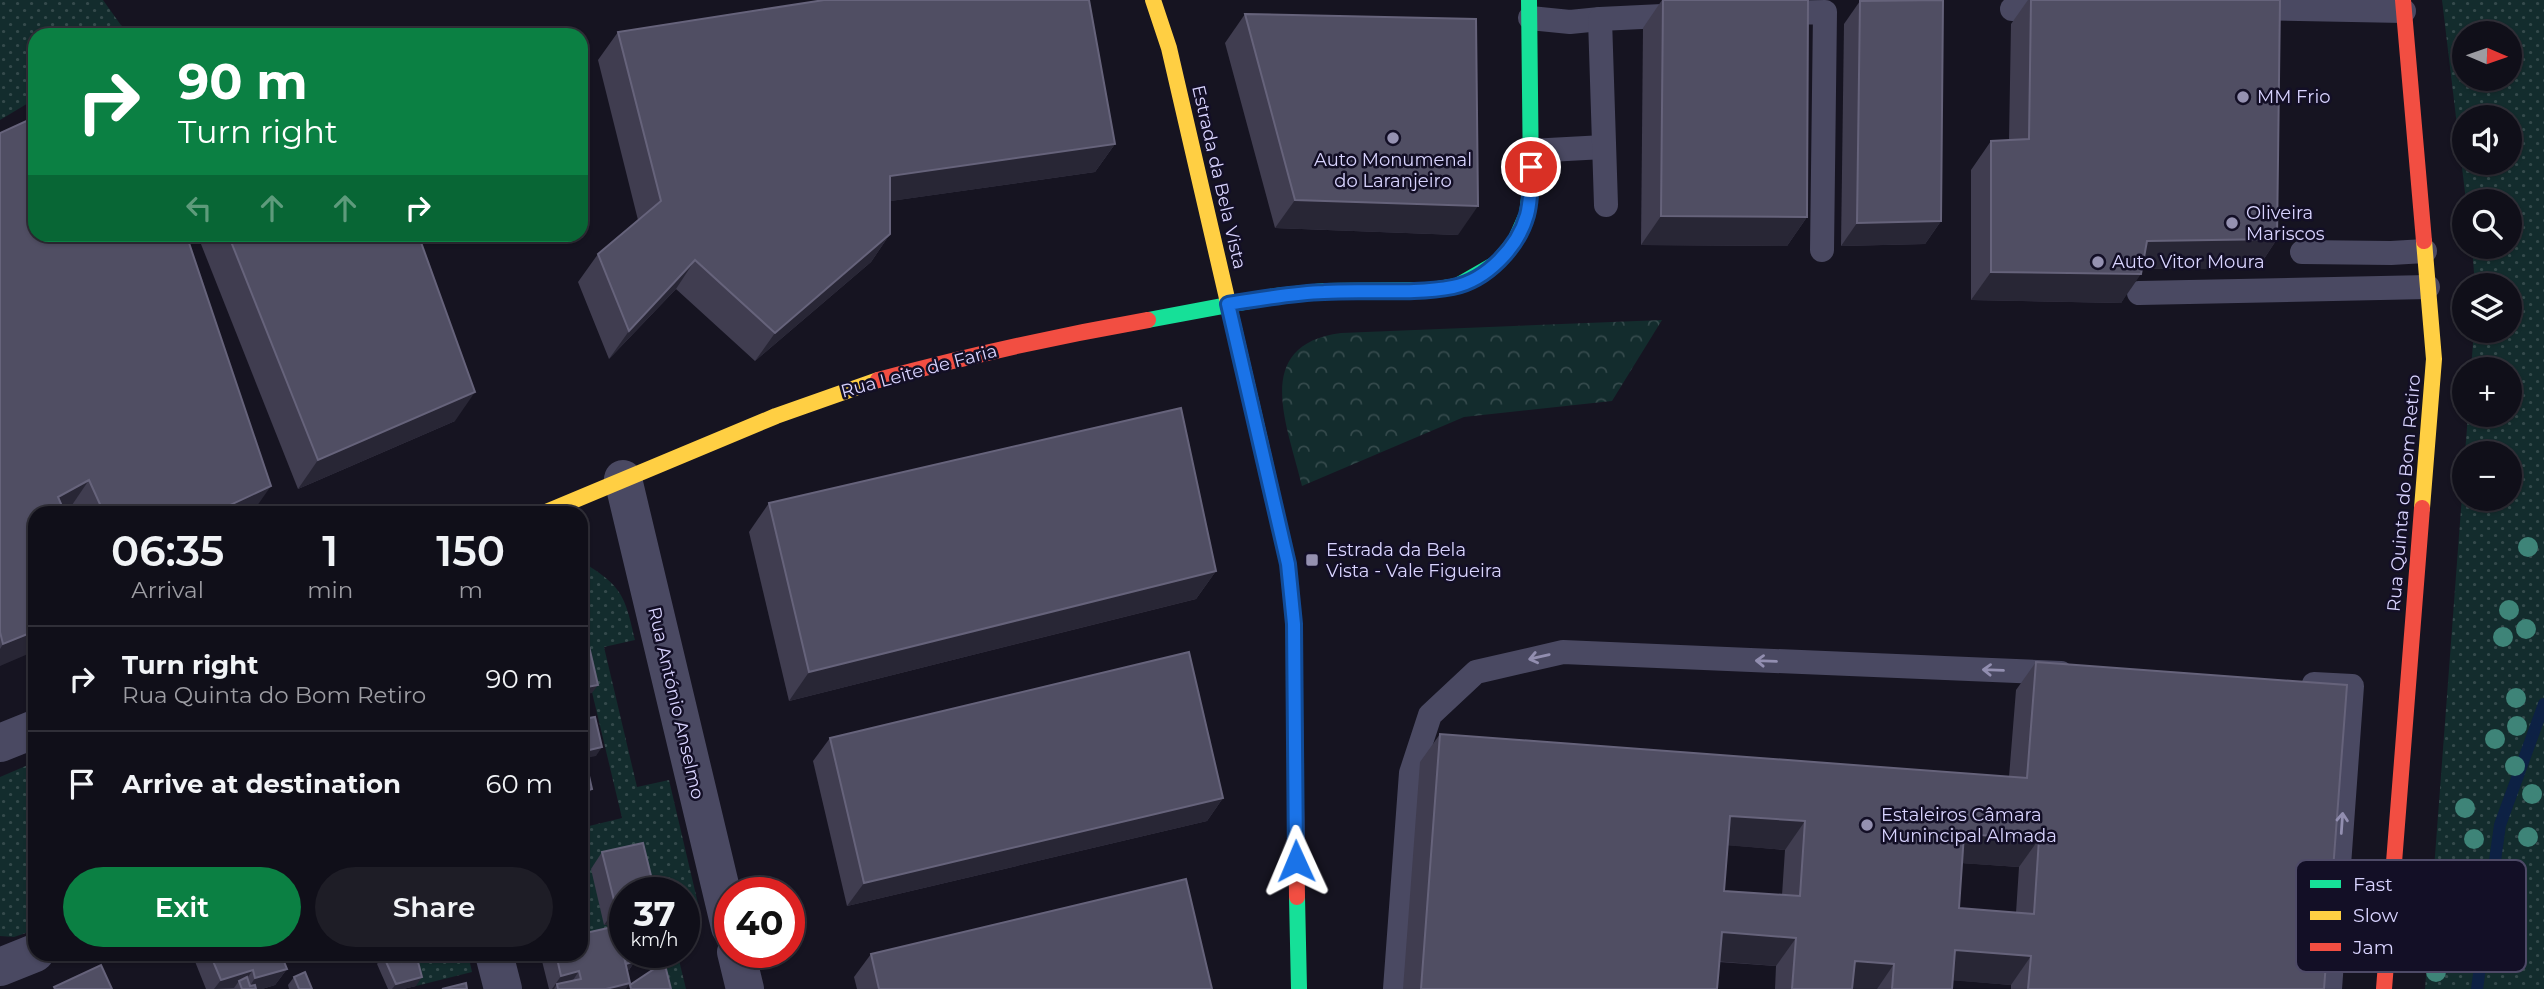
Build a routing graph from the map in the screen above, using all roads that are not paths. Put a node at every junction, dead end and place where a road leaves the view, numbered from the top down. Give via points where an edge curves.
1 (1153, 0) edge
2 (2404, 6) edge
3 (2228, 8) edge
4 (1530, 9) edge
5 (2012, 9) dead end
6 (2080, 9) edge
7 (1746, 13) edge
8 (1707, 15) edge
9 (1600, 19) junction
10 (1604, 147) junction
11 (1530, 151) junction
12 (1606, 205) dead end
13 (1822, 250) dead end
14 (2425, 251) junction
15 (2302, 252) dead end
16 (2428, 287) junction
17 (2139, 293) edge
18 (1228, 304) junction
19 (623, 480) junction
20 (561, 506) edge
21 (2089, 675) edge
22 (2297, 684) edge
23 (28, 732) edge
24 (0, 743) edge
25 (2340, 860) edge
26 (2394, 860) edge
27 (718, 877) edge
28 (28, 956) edge
29 (496, 961) edge
30 (0, 967) edge
31 (740, 968) edge
32 (503, 989) edge
33 (745, 989) edge
34 (1299, 989) edge
35 (1395, 989) edge

1 - 18 street, Estrada da Bela Vista via 1169,48
2 - 3 lane
2 - 14 street, Rua Quinta do Bom Retiro
4 - 9 lane via 1570,22
4 - 11 street
5 - 6 lane
7 - 13 lane via 1825,12
8 - 9 lane
9 - 10 lane
10 - 11 lane
10 - 12 lane
11 - 18 street via 1527,214 1515,241 1497,263 1476,277 1432,290 1325,292
14 - 15 lane
14 - 16 street, Rua Quinta do Bom Retiro
16 - 17 lane
16 - 26 street, Rua Quinta do Bom Retiro via 2434,359
18 - 19 street, Rua Leite de Faria via 1059,336 861,384
18 - 34 street, Estrada da Bela Vista via 1288,564 1294,624
19 - 20 street, Rua Leite de Faria
19 - 27 street, Rua António Anselmo
21 -> 35 lane via 1563,652 1476,672 1430,715 1411,774
25 -> 22 lane via 2353,686
23 - 24 street
28 - 30 street
29 - 32 street
31 - 33 street

